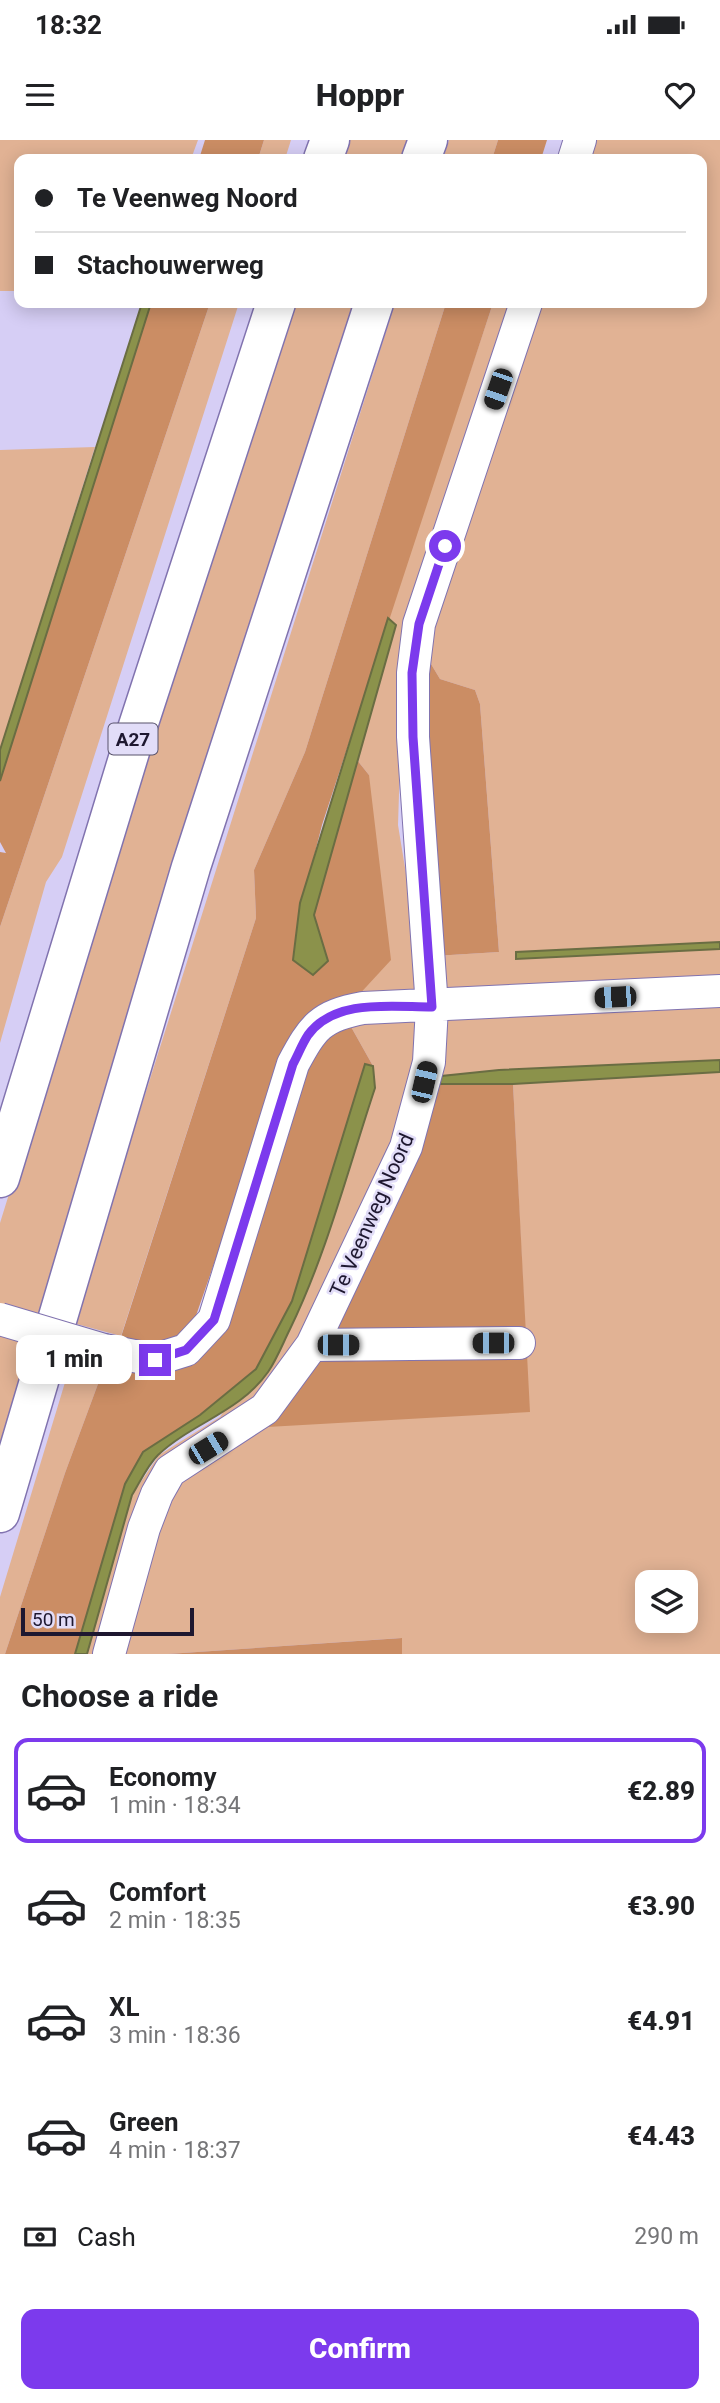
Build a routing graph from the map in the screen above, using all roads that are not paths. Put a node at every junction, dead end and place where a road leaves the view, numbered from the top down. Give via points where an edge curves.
1 (274, 308) edge
2 (372, 308) edge
3 (524, 308) edge
4 (720, 991) edge
5 (432, 1007) junction
6 (0, 1178) edge
7 (0, 1319) edge
8 (519, 1343) dead end
9 (312, 1345) junction
10 (0, 1513) edge
11 (109, 1654) edge

1 - 6 highway, A27 via 136,732
2 - 10 highway via 191,867
3 - 5 street, Te Veenweg Noord via 419,624 412,673
4 - 5 street
5 - 7 street, bridge via 334,1013 309,1034 293,1064 214,1320 186,1350 155,1360
5 - 9 street, Te Veenweg Noord via 429,1062 406,1147
8 - 9 street
9 - 11 street, Te Veenweg Noord via 265,1409 170,1471 144,1528

